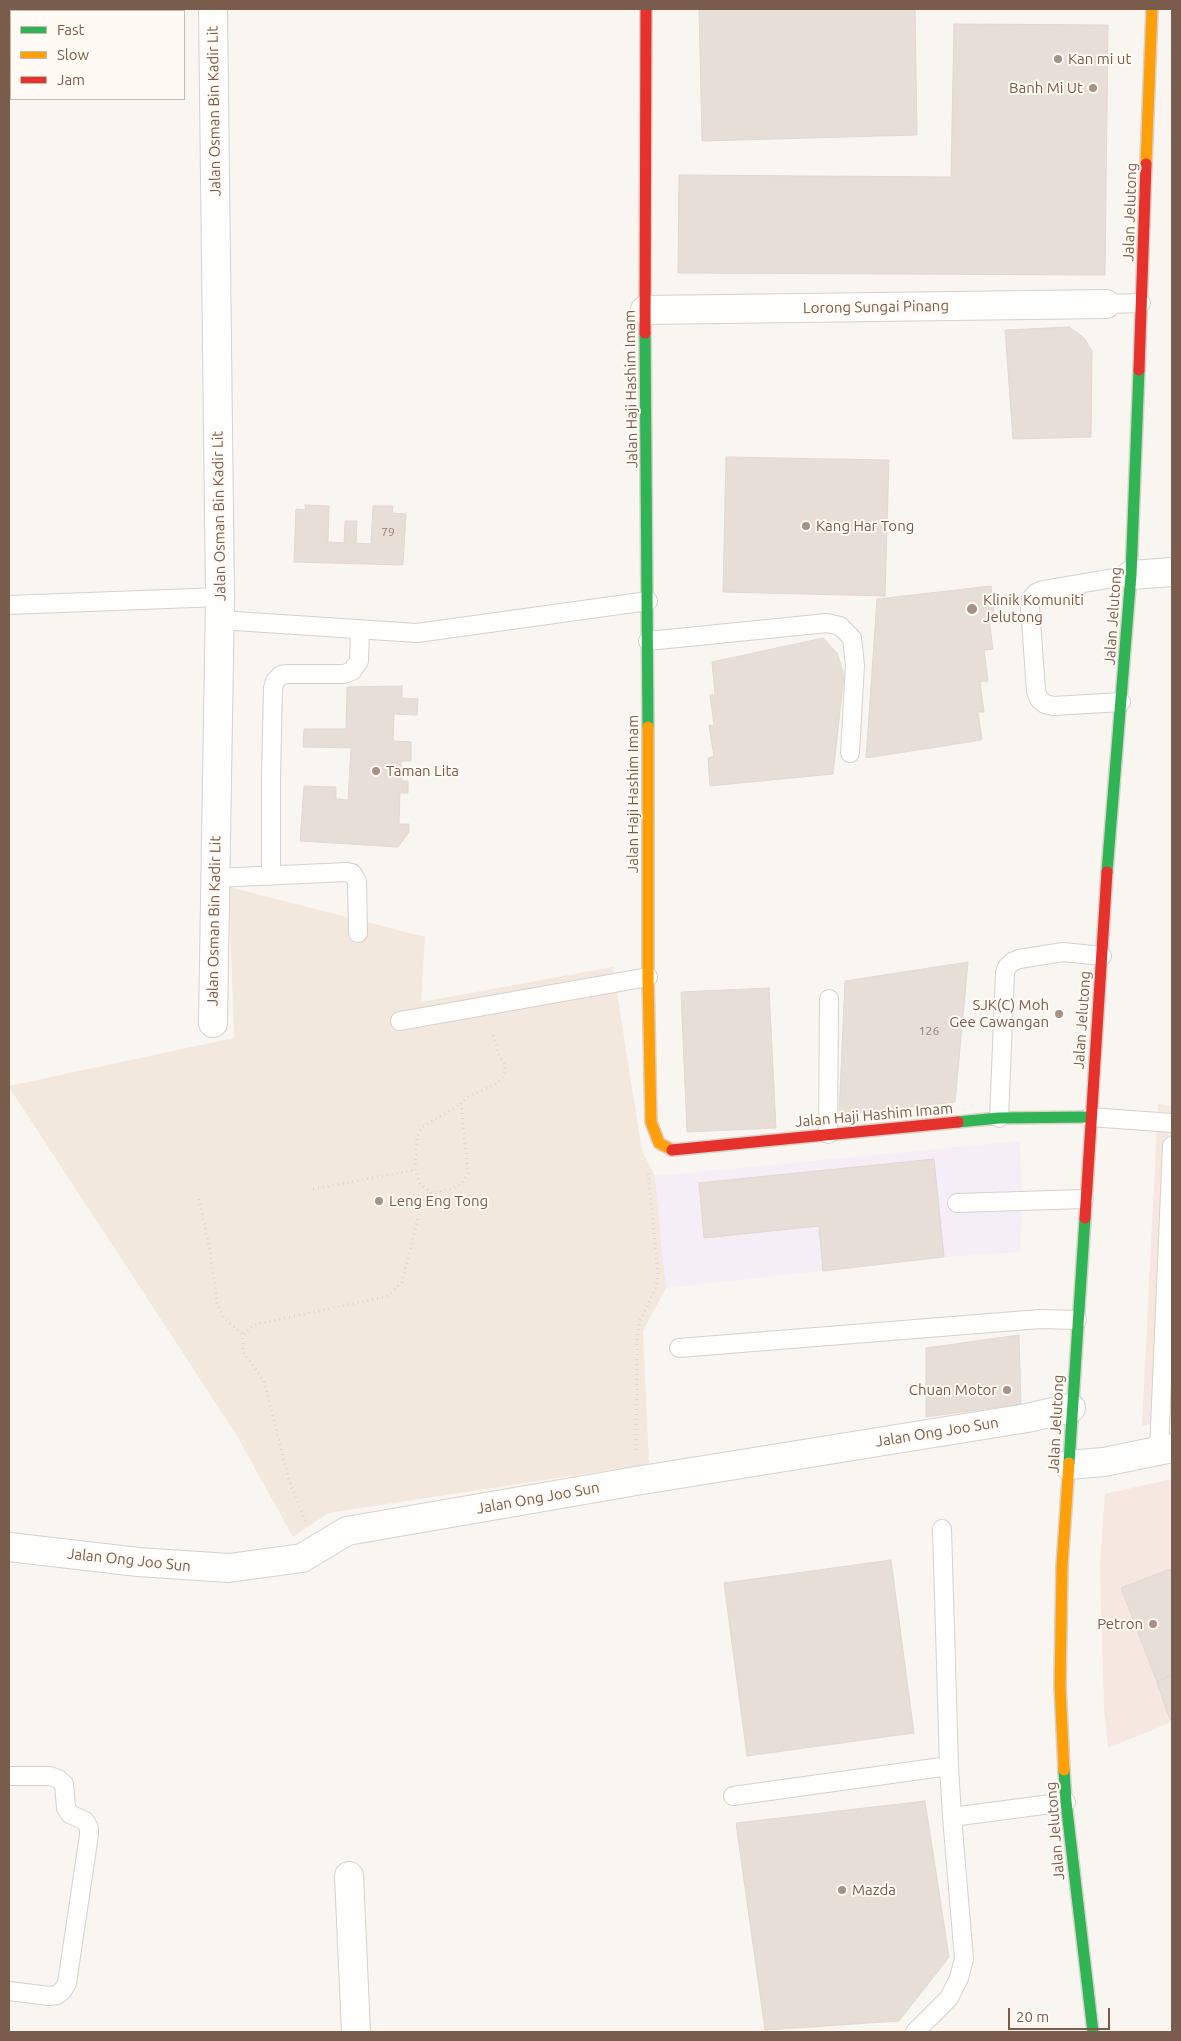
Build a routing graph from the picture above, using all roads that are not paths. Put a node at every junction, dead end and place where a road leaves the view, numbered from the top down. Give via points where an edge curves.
1 (213, 9) edge
2 (646, 9) edge
3 (1150, 12) edge
4 (1106, 304) joint
5 (1141, 304) junction
6 (645, 310) junction
7 (1172, 572) edge
8 (1131, 575) junction
9 (648, 601) junction
10 (9, 605) edge
11 (220, 609) junction
12 (360, 629) junction
13 (648, 641) junction
14 (1122, 702) junction
15 (850, 753) dead end
16 (271, 876) junction
17 (215, 878) junction
18 (358, 933) dead end
19 (1102, 956) junction
20 (648, 977) junction
21 (829, 999) dead end
22 (400, 1021) dead end
23 (212, 1023) dead end
24 (1090, 1117) junction
25 (999, 1118) junction
26 (1172, 1123) edge
27 (828, 1134) junction
28 (1172, 1146) edge
29 (1084, 1199) junction
30 (957, 1203) dead end
31 (1077, 1320) junction
32 (679, 1348) dead end
33 (1072, 1408) junction
34 (1166, 1449) edge
35 (1068, 1465) junction
36 (942, 1529) dead end
37 (9, 1547) edge
38 (949, 1766) junction
39 (9, 1776) edge
40 (733, 1796) dead end
41 (1066, 1802) junction
42 (952, 1817) junction
43 (349, 1876) dead end
44 (9, 1991) edge
45 (356, 2032) edge
46 (915, 2032) edge
47 (1093, 2032) edge

1 - 11 street, Jalan Osman Bin Kadir Lit
2 - 6 main road, Jalan Haji Hashim Imam
3 - 5 main road, Jalan Jelutong
4 - 5 lane
4 - 6 street, Lorong Sungai Pinang
5 - 8 main road, Jalan Jelutong
6 - 9 main road, Jalan Haji Hashim Imam
7 - 8 street
8 - 14 main road, Jalan Jelutong
8 - 14 lane via 1043,590 1031,599 1030,607 1039,699 1052,706
9 - 12 lane via 417,633
9 - 13 main road, Jalan Haji Hashim Imam
10 - 11 lane
11 - 12 lane
11 - 17 street, Jalan Osman Bin Kadir Lit
12 - 16 lane via 359,661 352,670 344,674 288,674 275,681
13 - 15 lane via 827,623 840,626 852,638 855,665
13 - 20 main road, Jalan Haji Hashim Imam
14 - 19 main road, Jalan Jelutong
16 - 17 lane
16 - 18 lane via 352,873 357,881
17 - 23 street, Jalan Osman Bin Kadir Lit
19 - 24 main road, Jalan Jelutong
19 - 25 lane via 1063,952 1018,959 1007,967
20 - 22 lane
20 - 27 main road, Jalan Haji Hashim Imam via 651,1122 659,1143 674,1151
21 - 27 lane
24 - 25 main road, Jalan Haji Hashim Imam
24 - 26 lane
24 - 29 main road, Jalan Jelutong
25 - 27 main road, Jalan Haji Hashim Imam
28 - 34 lane
29 - 30 lane
29 - 31 main road, Jalan Jelutong
31 - 32 lane via 1040,1319
31 - 33 main road, Jalan Jelutong
33 - 35 main road, Jalan Jelutong
33 - 37 street, Jalan Ong Joo Sun via 346,1531 302,1558 228,1568 138,1562
34 - 35 street via 1104,1462
35 - 41 main road, Jalan Jelutong via 1060,1666
36 - 38 lane
38 - 40 lane
38 - 42 lane
39 - 44 lane via 50,1776 58,1779 64,1784 66,1808 70,1814 85,1821 89,1835 67,1983 57,1995
41 - 42 lane
41 - 47 main road, Jalan Jelutong
42 - 46 lane via 964,1959 949,1998
43 - 45 street

